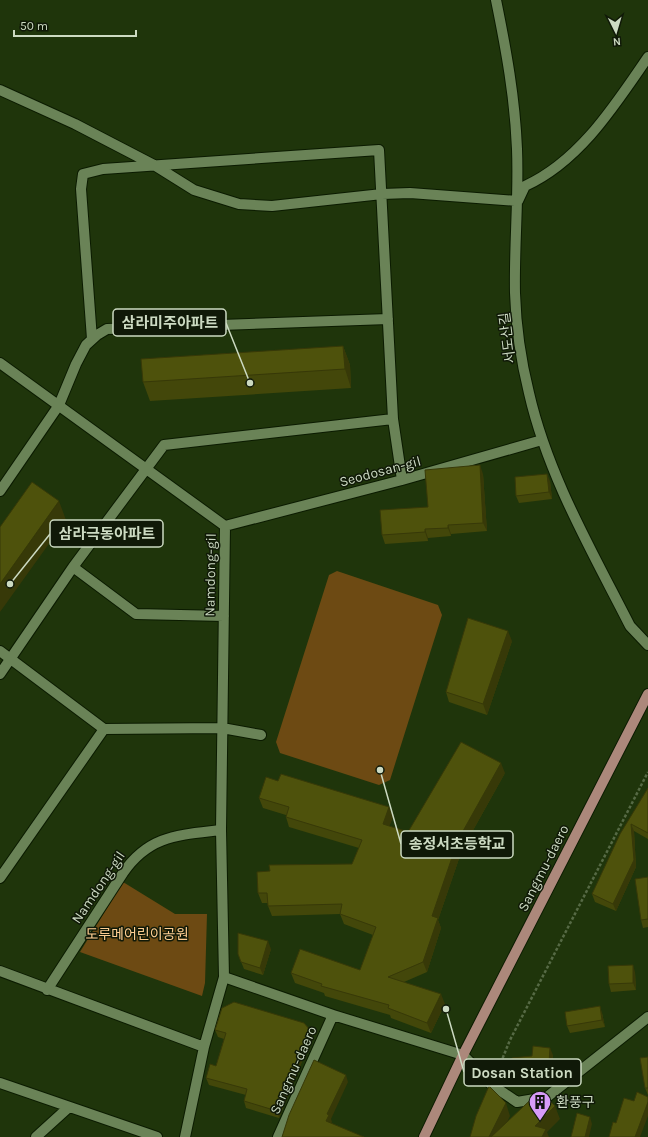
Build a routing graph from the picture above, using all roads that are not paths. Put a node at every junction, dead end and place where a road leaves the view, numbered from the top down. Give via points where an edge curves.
1 (496, 0) edge
2 (648, 57) edge
3 (0, 90) edge
4 (154, 165) junction
5 (382, 194) junction
6 (518, 201) junction
7 (388, 319) junction
8 (92, 339) junction
9 (0, 363) edge
10 (59, 405) junction
11 (393, 419) junction
12 (542, 440) junction
13 (145, 468) junction
14 (402, 480) junction
15 (0, 491) edge
16 (225, 526) junction
17 (73, 567) junction
18 (224, 616) junction
19 (648, 645) edge
20 (0, 651) edge
21 (11, 658) junction
22 (0, 674) edge
23 (648, 694) edge
24 (222, 728) junction
25 (104, 729) junction
26 (261, 735) dead end
27 (221, 830) junction
28 (0, 878) edge
29 (0, 971) edge
30 (224, 977) junction
31 (47, 990) junction
32 (333, 1015) junction
33 (648, 1017) edge
34 (204, 1047) junction
35 (463, 1055) junction
36 (0, 1082) edge
37 (69, 1107) junction
38 (36, 1137) edge
39 (157, 1137) edge
40 (185, 1137) edge
41 (278, 1137) edge
42 (424, 1137) edge

1 - 6 street, 서도산길 via 512,83
2 - 6 street via 605,118 578,148 543,178 525,186
3 - 4 street via 75,124
4 - 5 street via 194,190 239,204 272,206
4 - 5 street via 379,150
4 - 8 street via 103,169 83,174 81,189
5 - 6 street via 410,193
5 - 7 street
6 - 12 street, 서도산길 via 515,293 520,343 529,393
7 - 8 street via 106,329
7 - 11 street
8 - 10 street via 76,364
9 - 10 street, Namdong-gil
10 - 13 street, Namdong-gil
10 - 15 street
11 - 13 street via 164,444
11 - 14 street
12 - 14 street, Seodosan-gil
12 - 19 street, 서도산길 via 555,475 630,626
13 - 16 street, Namdong-gil
13 - 17 street
14 - 16 street, Seodosan-gil
16 - 18 street, Namdong-gil
17 - 18 street via 136,614
17 - 21 street
18 - 24 street, Namdong-gil
20 - 21 street
21 - 22 street
21 - 25 street
23 - 35 main road, Sangmu-daero
24 - 25 street
24 - 26 street
24 - 27 street, Namdong-gil
25 - 28 street
27 - 30 street, Namdong-gil
27 - 31 street, Namdong-gil via 169,838 136,855
29 - 31 street
30 - 32 street, Sangmu-daero
30 - 34 street, Namdong-gil
31 - 34 street
32 - 35 street, Sangmu-daero
32 - 41 street, Sangmu-daero
33 - 35 street via 547,1097 517,1102 492,1085
34 - 40 street, Namdong-gil
35 - 42 main road, Sangmu-daero
36 - 37 street
37 - 38 street
37 - 39 street

